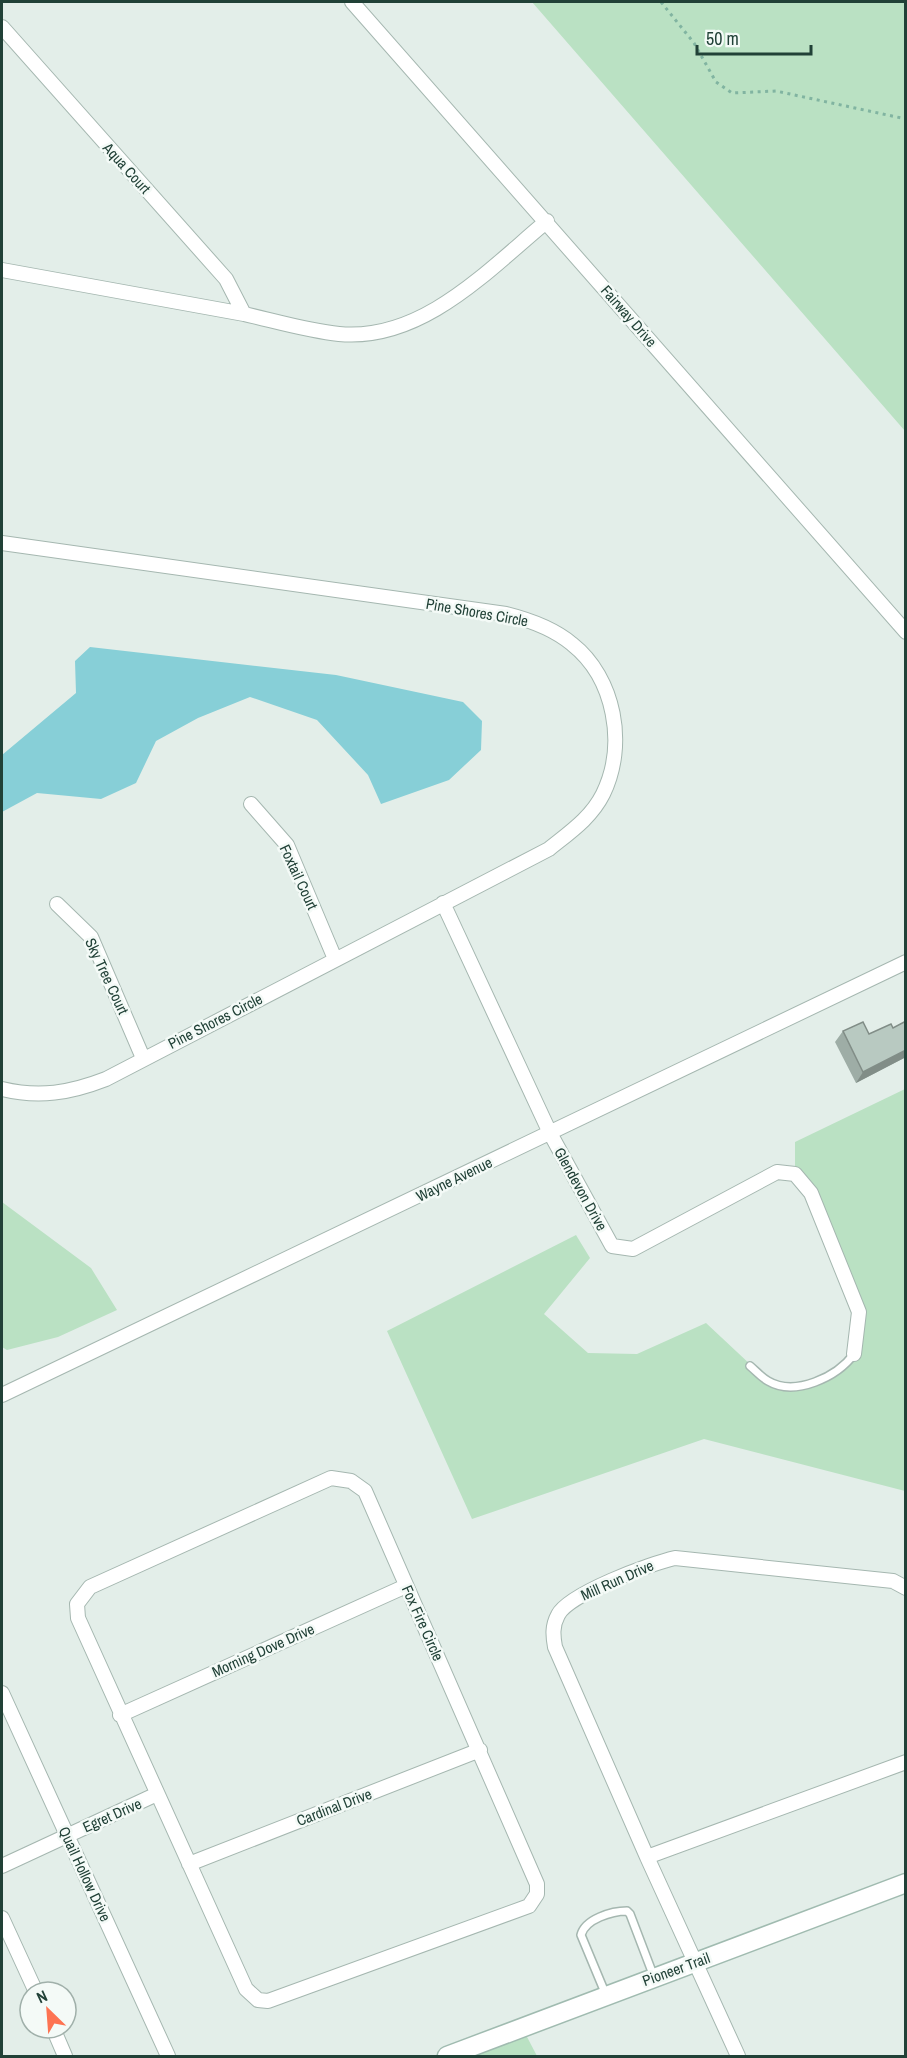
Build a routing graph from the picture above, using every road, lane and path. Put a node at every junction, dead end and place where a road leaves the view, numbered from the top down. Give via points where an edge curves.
1 (352, 2) edge
2 (661, 2) edge
3 (2, 27) edge
4 (906, 119) edge
5 (547, 221) junction
6 (2, 270) edge
7 (244, 314) junction
8 (2, 543) edge
9 (906, 632) edge
10 (250, 804) dead end
11 (443, 903) junction
12 (57, 904) dead end
13 (335, 958) junction
14 (906, 962) edge
15 (143, 1058) junction
16 (2, 1089) edge
17 (550, 1133) junction
18 (854, 1354) joint
19 (750, 1366) dead end
20 (2, 1395) edge
21 (406, 1586) junction
22 (906, 1588) edge
23 (2, 1693) edge
24 (120, 1715) junction
25 (480, 1750) junction
26 (906, 1762) edge
27 (157, 1794) junction
28 (67, 1835) junction
29 (647, 1857) junction
30 (189, 1864) junction
31 (2, 1866) edge
32 (906, 1883) edge
33 (3, 1927) edge
34 (695, 1962) junction
35 (654, 1977) junction
36 (30, 1980) edge
37 (606, 1995) junction
38 (58, 2040) edge
39 (65, 2056) edge
40 (168, 2056) edge
41 (447, 2056) edge
42 (738, 2056) edge

1 - 5 street, Fairway Drive
2 - 4 path via 694,43 716,82 732,93 776,91
3 - 7 street, Aqua Court via 226,279
5 - 7 street via 450,301 389,331 339,334
5 - 9 street, Fairway Drive
6 - 7 street
8 - 11 street, Pine Shores Circle via 506,615 534,621 573,644 598,673 609,698 616,732 613,764 603,794 585,820 549,849
10 - 13 street, Foxtail Court via 286,845
11 - 13 street, Pine Shores Circle
11 - 17 street, Glendevon Drive
12 - 15 street, Sky Tree Court via 91,937
13 - 15 street, Pine Shores Circle
14 - 17 street, Wayne Avenue
15 - 16 street, Pine Shores Circle via 75,1091 18,1093
17 - 18 street, Glendevon Drive via 612,1246 633,1249 777,1172 795,1174 811,1193 858,1312
17 - 20 street, Wayne Avenue
18 - 19 lane via 846,1365 796,1387 769,1382
21 - 24 street, Morning Dove Drive
21 - 24 street, Fox Fire Circle via 365,1491 351,1481 331,1478 90,1587 77,1604 78,1618
21 - 25 street, Fox Fire Circle
22 - 29 street, Mill Run Drive via 893,1581 675,1558 574,1599 558,1614 552,1633 555,1647
23 - 28 street, Quail Hollow Drive
24 - 27 street, Fox Fire Circle
25 - 30 street, Cardinal Drive
25 - 30 street, Fox Fire Circle via 537,1884 537,1894 529,1906 268,2001 258,2000 246,1989
26 - 29 street
27 - 28 street, Egret Drive
27 - 30 street, Fox Fire Circle
28 - 31 street, Egret Drive
28 - 40 street, Quail Hollow Drive
29 - 34 street, Mill Run Drive
32 - 34 street, Pioneer Trail
33 - 36 street
34 - 35 street, Pioneer Trail
34 - 42 street, Mill Run Drive
35 - 37 street, Pioneer Trail
35 - 37 lane via 630,1914 627,1911 609,1915 589,1923 581,1935
37 - 41 street, Pioneer Trail
38 - 39 street

